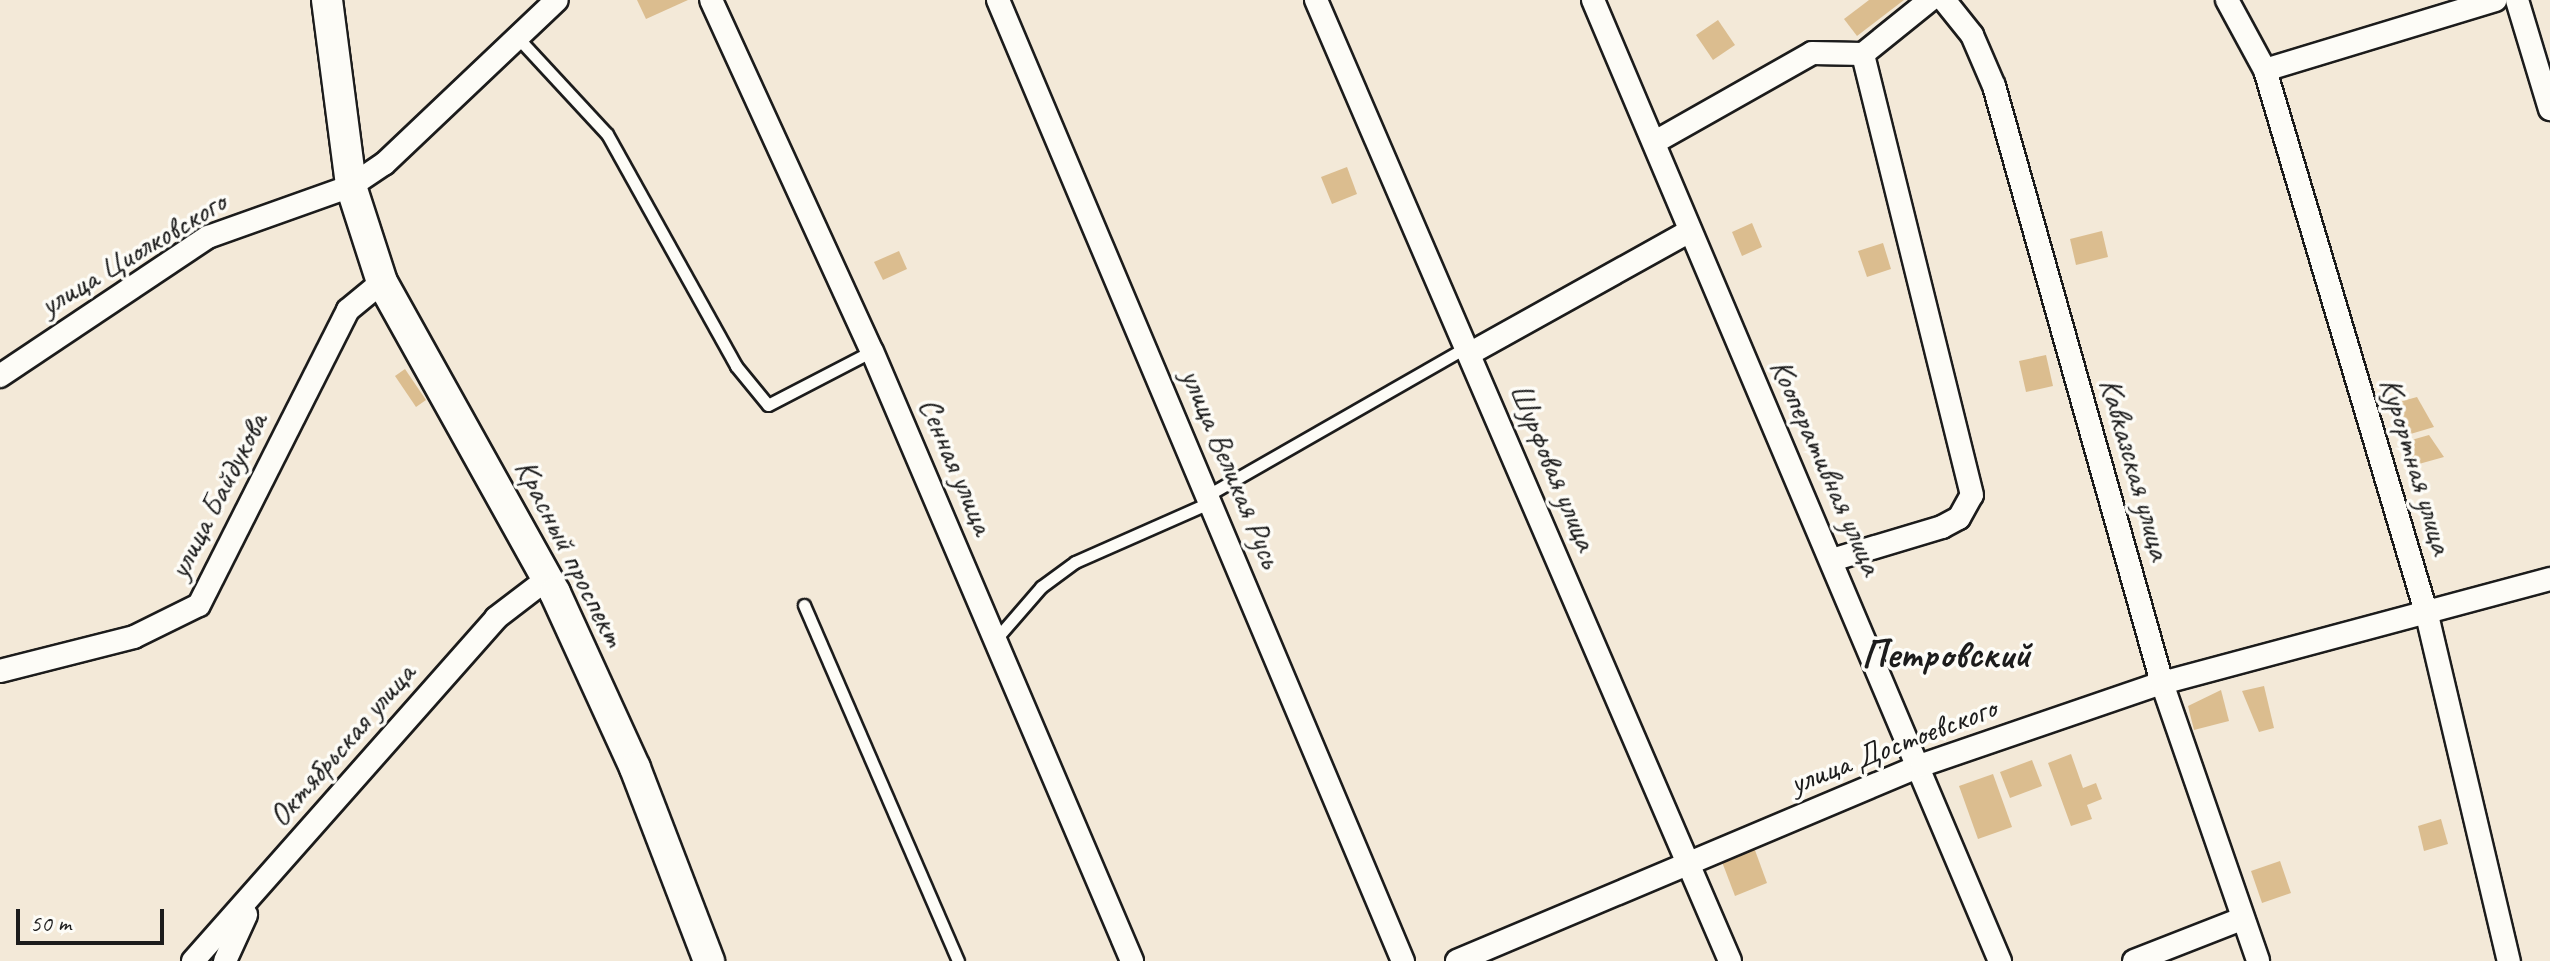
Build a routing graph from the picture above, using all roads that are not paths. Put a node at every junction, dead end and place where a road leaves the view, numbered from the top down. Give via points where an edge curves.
1 (327, 0) edge
2 (557, 0) edge
3 (711, 0) edge
4 (998, 0) edge
5 (1316, 0) edge
6 (1593, 0) edge
7 (1930, 0) edge
8 (1944, 0) edge
9 (2227, 0) edge
10 (2496, 0) edge
11 (2517, 0) edge
12 (519, 39) junction
13 (1863, 54) junction
14 (2265, 70) junction
15 (2550, 109) edge
16 (1655, 142) junction
17 (351, 186) junction
18 (1688, 232) junction
19 (382, 282) junction
20 (1468, 350) junction
21 (872, 351) junction
22 (0, 376) edge
23 (1209, 499) junction
24 (1832, 560) junction
25 (547, 579) junction
26 (2550, 579) edge
27 (804, 605) dead end
28 (2427, 615) junction
29 (996, 639) junction
30 (0, 671) edge
31 (2162, 683) junction
32 (1922, 765) junction
33 (1689, 860) junction
34 (254, 898) junction
35 (2242, 919) junction
36 (193, 961) edge
37 (225, 961) edge
38 (709, 961) edge
39 (958, 961) edge
40 (1132, 961) edge
41 (1403, 961) edge
42 (1457, 961) edge
43 (1730, 961) edge
44 (2000, 961) edge
45 (2134, 961) edge
46 (2258, 961) edge
47 (2509, 961) edge

1 - 17 street, Красный проспект
2 - 12 street, улица Циолковского
3 - 21 street, Сенная улица
4 - 23 street, улица Великая Русь
5 - 20 street, Шурфовая улица
6 - 16 street, Кооперативная улица
7 - 13 street
8 - 31 street, Кавказская улица via 1972,35 1994,86
9 - 14 street, Курортная улица
10 - 14 street
11 - 15 street
12 - 17 street, улица Циолковского via 434,123
12 - 21 lane via 607,134 736,366 768,405
13 - 16 street via 1812,53
13 - 24 street via 1972,495 1959,518 1942,527
14 - 28 street, Курортная улица
16 - 18 street, Кооперативная улица
17 - 19 street, Красный проспект
17 - 22 street, улица Циолковского via 208,237
18 - 20 street
18 - 24 street, Кооперативная улица
19 - 25 street, Красный проспект
19 - 30 street, улица Байдукова via 348,310 199,605 134,637
20 - 23 lane
20 - 33 street, Шурфовая улица
21 - 29 street, Сенная улица
23 - 29 lane via 1075,562 1041,587
23 - 41 street, улица Великая Русь
24 - 32 street, Кооперативная улица
25 - 34 street, Октябрьская улица via 496,618
25 - 38 street, Красный проспект via 635,768
26 - 28 street, улица Достоевского
27 - 39 lane
28 - 31 street, улица Достоевского
28 - 47 street, Курортная улица
29 - 40 street, Сенная улица
31 - 32 street, улица Достоевского
31 - 35 street, Кавказская улица
32 - 33 street, улица Достоевского
32 - 44 street, Кооперативная улица
33 - 42 street, улица Достоевского
33 - 43 street, Шурфовая улица
34 - 36 street, Октябрьская улица
34 - 37 street
35 - 45 street
35 - 46 street, Кавказская улица

